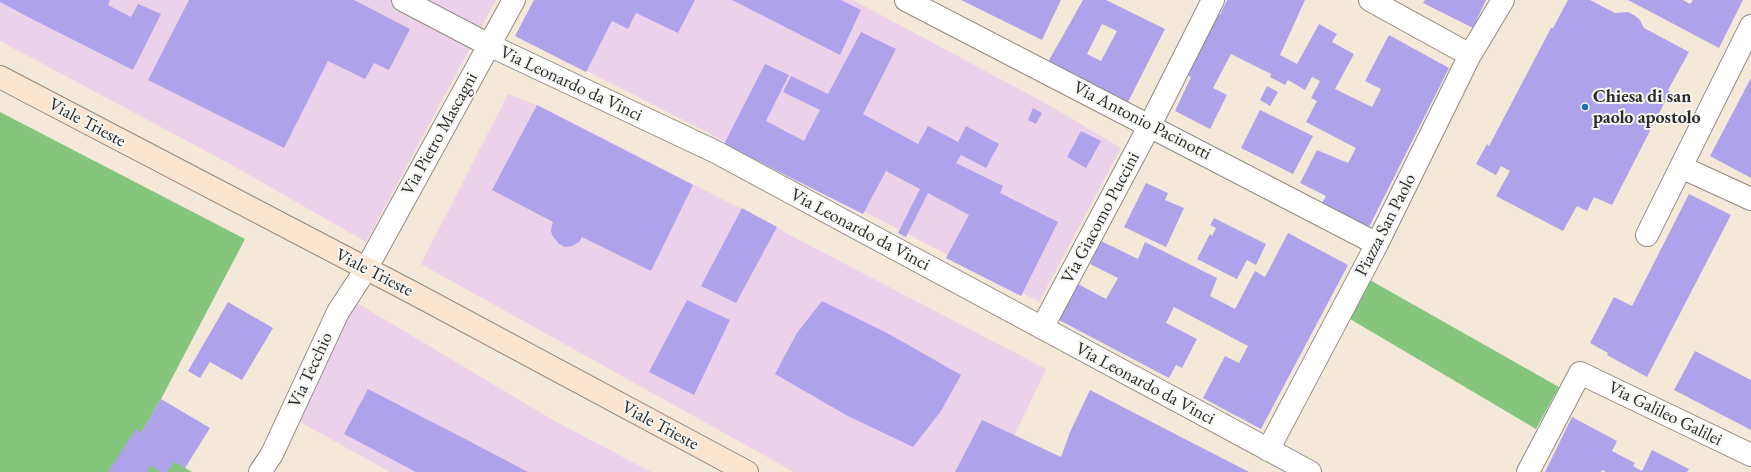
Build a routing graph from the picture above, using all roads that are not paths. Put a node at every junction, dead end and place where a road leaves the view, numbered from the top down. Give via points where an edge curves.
1 (403, 0) edge
2 (514, 0) edge
3 (906, 0) edge
4 (1213, 0) edge
5 (1370, 0) edge
6 (1503, 0) edge
7 (1751, 26) edge
8 (489, 45) junction
9 (1470, 55) junction
10 (0, 78) edge
11 (1150, 125) junction
12 (1682, 167) junction
13 (1751, 199) edge
14 (1647, 235) dead end
15 (1377, 244) junction
16 (366, 269) junction
17 (1042, 328) junction
18 (1268, 450) junction
19 (1751, 455) edge
20 (260, 472) edge
21 (747, 472) edge
22 (1310, 472) edge
23 (1528, 472) edge

1 - 8 street, Via Leonardo da Vinci
2 - 8 street, Via Pietro Mascagni
3 - 11 street, Via Antonio Pacinotti
4 - 11 street, Via Giacomo Puccini
5 - 9 street
6 - 9 street, Piazza San Paolo
7 - 12 street
8 - 16 street, Via Pietro Mascagni
8 - 17 street, Via Leonardo da Vinci via 716,152
9 - 15 street, Piazza San Paolo
10 - 16 main road, Viale Trieste
11 - 15 street, Via Antonio Pacinotti
11 - 17 street, Via Giacomo Puccini
12 - 13 street
12 - 14 street
15 - 18 street, Piazza San Paolo
16 - 20 street, Via Tecchio via 338,312 272,454
16 - 21 main road, Viale Trieste
17 - 18 street, Via Leonardo da Vinci
18 - 22 street, Via Leonardo da Vinci
19 - 23 street, Via Galileo Galilei via 1580,373

